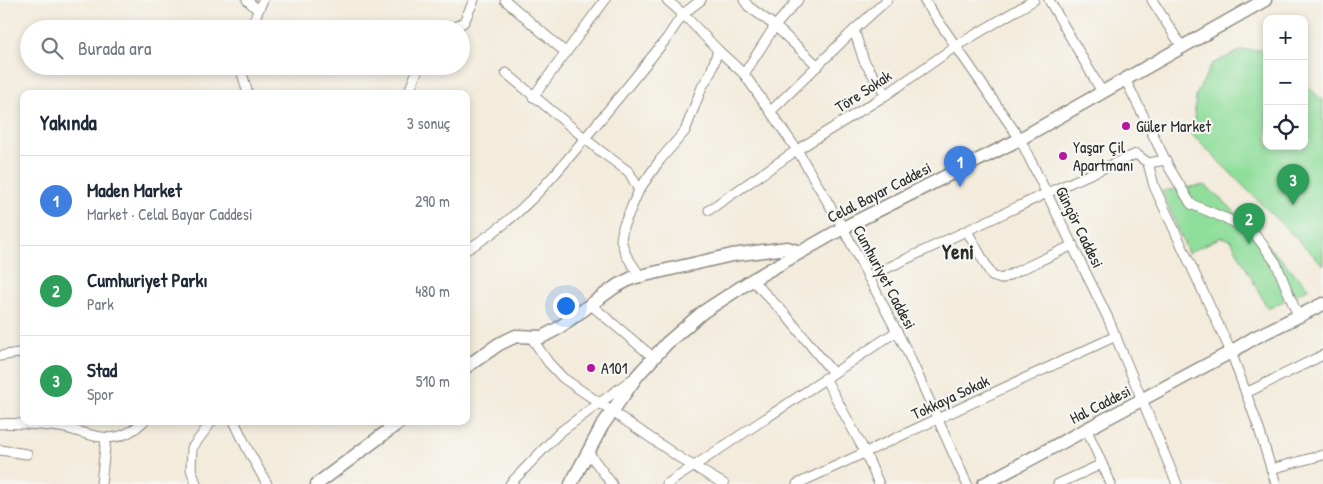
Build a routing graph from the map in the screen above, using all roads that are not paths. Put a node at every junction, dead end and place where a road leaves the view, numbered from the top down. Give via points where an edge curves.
1 (247, 0) edge
2 (263, 0) edge
3 (474, 0) edge
4 (505, 0) edge
5 (605, 0) edge
6 (666, 0) edge
7 (700, 0) edge
8 (744, 0) edge
9 (798, 0) edge
10 (887, 0) edge
11 (924, 0) edge
12 (1034, 0) edge
13 (1049, 0) edge
14 (1152, 0) edge
15 (1265, 0) edge
16 (258, 10) junction
17 (683, 14) junction
18 (254, 20) edge
19 (465, 20) edge
20 (776, 26) junction
21 (854, 30) junction
22 (956, 46) junction
23 (1182, 46) junction
24 (718, 50) junction
25 (566, 53) junction
26 (818, 66) junction
27 (506, 73) dead end
28 (744, 74) junction
29 (243, 75) edge
30 (415, 75) edge
31 (1125, 79) junction
32 (247, 90) edge
33 (410, 90) edge
34 (1102, 92) junction
35 (886, 96) junction
36 (533, 97) junction
37 (770, 111) junction
38 (585, 138) junction
39 (1020, 139) junction
40 (797, 150) junction
41 (1166, 160) junction
42 (1148, 162) junction
43 (639, 190) junction
44 (1047, 193) junction
45 (709, 210) dead end
46 (843, 228) junction
47 (967, 231) junction
48 (1072, 245) junction
49 (470, 248) edge
50 (800, 252) junction
51 (640, 276) junction
52 (868, 277) junction
53 (752, 280) junction
54 (1323, 304) edge
55 (591, 305) junction
56 (1298, 316) junction
57 (897, 331) junction
58 (1116, 336) junction
59 (530, 337) junction
60 (1231, 352) junction
61 (20, 353) edge
62 (1323, 355) edge
63 (0, 356) edge
64 (654, 358) junction
65 (470, 360) edge
66 (833, 373) junction
67 (636, 376) junction
68 (825, 378) junction
69 (1246, 393) junction
70 (1142, 400) junction
71 (599, 402) junction
72 (613, 411) junction
73 (938, 419) junction
74 (0, 424) edge
75 (140, 425) edge
76 (209, 425) edge
77 (236, 425) edge
78 (396, 425) edge
79 (1086, 428) junction
80 (106, 438) junction
81 (0, 450) edge
82 (588, 452) junction
83 (865, 452) junction
84 (27, 454) dead end
85 (1323, 455) edge
86 (1102, 464) junction
87 (694, 466) junction
88 (1272, 469) junction
89 (101, 484) edge
90 (196, 484) edge
91 (267, 484) edge
92 (317, 484) edge
93 (510, 484) edge
94 (571, 484) edge
95 (612, 484) edge
96 (667, 484) edge
97 (724, 484) edge
98 (797, 484) edge
99 (878, 484) edge
100 (967, 484) edge
101 (984, 484) edge
102 (1058, 484) edge
103 (1111, 484) edge
104 (1177, 484) edge
105 (1276, 484) edge

1 - 16 street
2 - 16 street
3 - 19 street
4 - 25 street
5 - 25 street
6 - 17 street, Cumhuriyet Caddesi
7 - 17 street
8 - 20 street
9 - 20 street
10 - 21 street
11 - 22 street, Güngör Caddesi
12 - 22 street, Töre Sokak
13 - 34 street
14 - 23 street
15 - 23 street, Celal Bayar Caddesi
16 - 18 street
17 - 24 street, Cumhuriyet Caddesi
17 - 38 street via 668,38
20 - 26 street
20 - 28 street
21 - 26 street
21 - 35 street via 864,62
22 - 35 street, Töre Sokak
22 - 39 street, Güngör Caddesi
23 - 31 street, Celal Bayar Caddesi
24 - 28 street, Cumhuriyet Caddesi
24 - 43 street via 684,131
25 - 36 street
26 - 37 street
27 - 36 street
28 - 37 street, Cumhuriyet Caddesi
29 - 32 street
30 - 33 street
31 - 34 street, Celal Bayar Caddesi
31 - 41 street
34 - 39 street, Celal Bayar Caddesi
35 - 40 street, Töre Sokak
36 - 38 street
37 - 40 street, Cumhuriyet Caddesi
38 - 43 street via 629,172
38 - 49 street via 523,209
39 - 44 street, Güngör Caddesi
39 - 46 street, Celal Bayar Caddesi
40 - 45 street, Töre Sokak
40 - 46 street, Cumhuriyet Caddesi
41 - 42 street
41 - 56 street via 1192,204 1255,234 1276,263
42 - 44 street via 1136,154
42 - 60 street via 1154,186
43 - 51 street via 623,227 621,240
44 - 47 street
44 - 48 street, Güngör Caddesi
46 - 50 street, Celal Bayar Caddesi
46 - 52 street, Cumhuriyet Caddesi
47 - 48 street via 992,276 1001,279
47 - 52 street
48 - 58 street, Güngör Caddesi
50 - 51 street via 786,248 732,255
50 - 53 street, Celal Bayar Caddesi
51 - 55 street via 615,287
52 - 57 street, Cumhuriyet Caddesi
53 - 64 street, Celal Bayar Caddesi via 703,312
53 - 66 street via 785,314
54 - 56 street, Hal Caddesi
55 - 59 street via 557,329
55 - 64 street
56 - 60 street, Hal Caddesi
57 - 66 street
57 - 73 street, Cumhuriyet Caddesi
58 - 70 street, Güngör Caddesi
58 - 73 street, Tokkaya Sokak
59 - 65 street via 516,336
59 - 71 street via 563,378
60 - 69 street
60 - 70 street, Hal Caddesi
61 - 63 street
62 - 69 street
64 - 67 street, Celal Bayar Caddesi
66 - 68 street
67 - 71 street
67 - 72 street, Celal Bayar Caddesi
68 - 83 street
68 - 87 street
69 - 88 street
70 - 79 street, Hal Caddesi
70 - 104 street, Güngör Caddesi
71 - 72 street
71 - 93 street via 560,432
72 - 82 street, Celal Bayar Caddesi
72 - 87 street
73 - 83 street, Tokkaya Sokak
73 - 100 street, Cumhuriyet Caddesi
74 - 80 street via 63,428
75 - 80 street via 117,437
76 - 90 street via 192,448 191,470
77 - 91 street
78 - 92 street
79 - 86 street
79 - 101 street, Hal Caddesi
80 - 89 street
81 - 84 street
82 - 94 street, Celal Bayar Caddesi
82 - 95 street
83 - 98 street, Tokkaya Sokak
83 - 99 street
85 - 88 street
86 - 102 street
86 - 103 street
87 - 96 street
87 - 97 street
88 - 105 street

